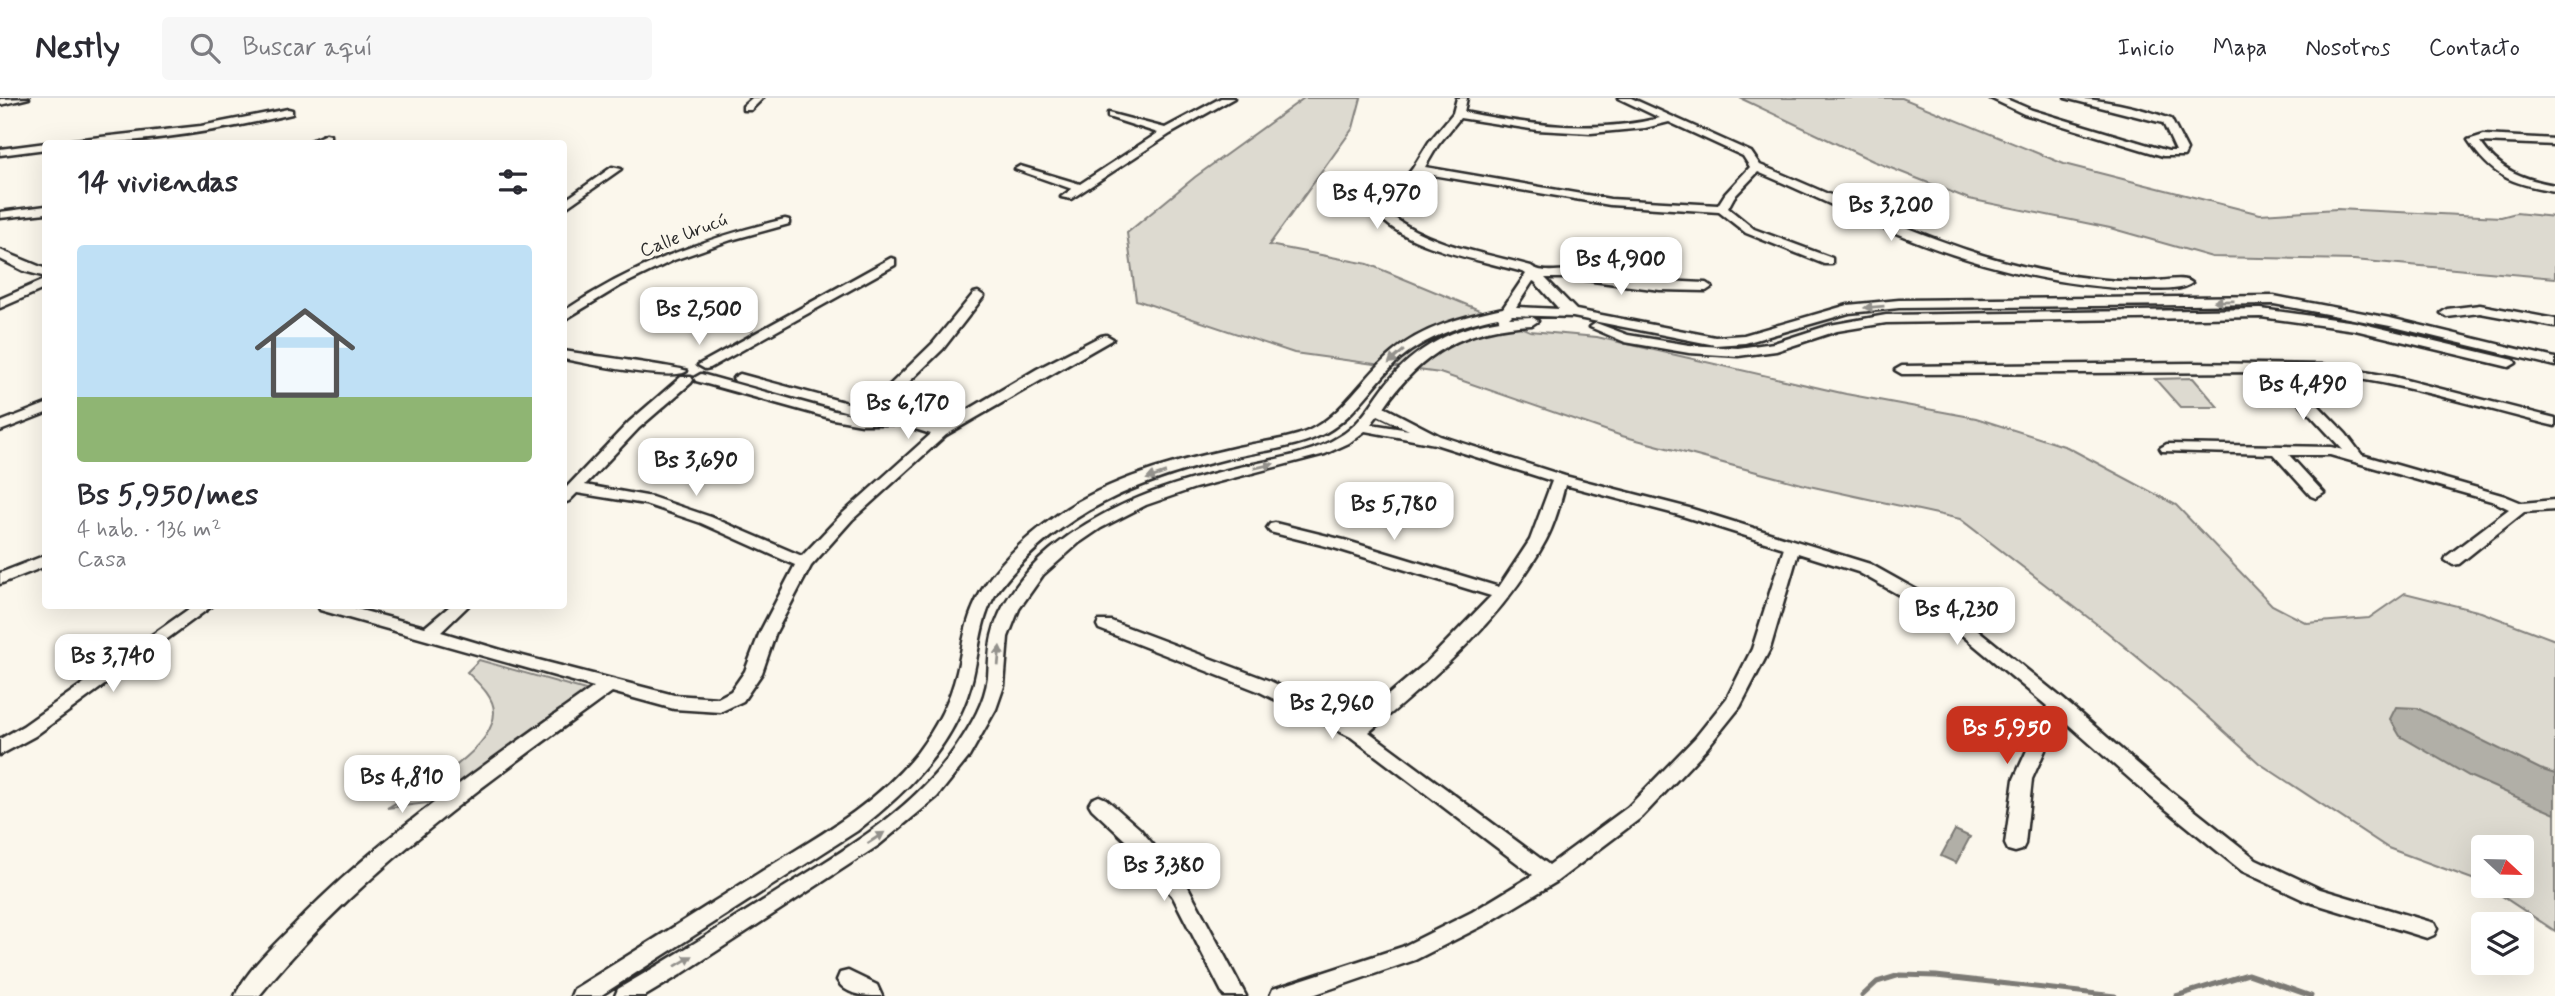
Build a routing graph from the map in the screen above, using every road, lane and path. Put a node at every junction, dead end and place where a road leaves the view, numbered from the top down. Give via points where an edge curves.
1 (24, 98) edge
2 (758, 98) edge
3 (1229, 98) edge
4 (1462, 98) edge
5 (1623, 98) edge
6 (2070, 98) edge
7 (2004, 99) edge
8 (0, 102) edge
9 (747, 108) dead end
10 (288, 112) dead end
11 (1458, 114) junction
12 (1112, 115) dead end
13 (1670, 119) junction
14 (1166, 132) junction
15 (326, 137) dead end
16 (101, 140) edge
17 (319, 140) edge
18 (2555, 142) edge
19 (42, 147) edge
20 (0, 152) edge
21 (1756, 167) junction
22 (616, 169) dead end
23 (1020, 169) dead end
24 (1418, 169) junction
25 (1079, 187) junction
26 (2555, 188) edge
27 (1067, 197) dead end
28 (567, 204) edge
29 (1722, 209) junction
30 (42, 210) edge
31 (0, 215) edge
32 (785, 222) dead end
33 (0, 254) edge
34 (1828, 261) dead end
35 (891, 262) dead end
36 (42, 271) edge
37 (1536, 275) junction
38 (2186, 283) dead end
39 (42, 285) edge
40 (1706, 287) dead end
41 (978, 296) dead end
42 (2045, 303) junction
43 (0, 304) edge
44 (2446, 313) dead end
45 (567, 314) edge
46 (2055, 316) junction
47 (1504, 317) junction
48 (1576, 319) junction
49 (2555, 323) edge
50 (1106, 339) dead end
51 (567, 356) edge
52 (2555, 362) edge
53 (2274, 368) junction
54 (1902, 370) dead end
55 (705, 371) junction
56 (2555, 373) edge
57 (683, 375) junction
58 (1376, 408) junction
59 (42, 410) edge
60 (872, 417) junction
61 (2555, 422) edge
62 (1361, 426) junction
63 (0, 427) edge
64 (941, 432) junction
65 (1438, 440) junction
66 (2167, 448) dead end
67 (2278, 451) junction
68 (1232, 453) junction
69 (2355, 456) junction
70 (1195, 464) junction
71 (1238, 472) junction
72 (1560, 479) junction
73 (1208, 480) junction
74 (568, 493) edge
75 (2316, 494) dead end
76 (2555, 505) edge
77 (2521, 508) junction
78 (1275, 528) dead end
79 (1792, 547) junction
80 (2453, 560) dead end
81 (42, 562) edge
82 (804, 563) junction
83 (0, 579) edge
84 (1502, 594) junction
85 (200, 609) edge
86 (337, 609) edge
87 (457, 609) edge
88 (1105, 625) dead end
89 (428, 634) junction
90 (608, 686) junction
91 (2057, 704) junction
92 (1357, 732) junction
93 (0, 748) edge
94 (1099, 804) dead end
95 (2015, 844) dead end
96 (817, 846) junction
97 (832, 867) junction
98 (1549, 876) junction
99 (2427, 929) dead end
100 (848, 980) dead end
101 (246, 996) edge
102 (582, 996) edge
103 (626, 996) edge
104 (871, 996) edge
105 (1235, 996) edge
106 (1281, 996) edge

1 - 8 street
2 - 9 street
3 - 14 street
4 - 11 street
5 - 13 street
6 - 7 street via 2167,121 2182,150 2180,155 2028,112
10 - 16 street via 201,129
11 - 13 street via 1572,130
11 - 24 street
12 - 14 street
13 - 21 street via 1746,154
14 - 25 street
15 - 17 street
18 - 26 street via 2473,140 2509,178
19 - 20 street
21 - 29 street
21 - 38 street via 1927,241 1987,261 2121,285
22 - 28 street
23 - 25 street
24 - 29 street via 1599,201
24 - 37 street via 1391,204 1386,217 1391,222
25 - 27 street
29 - 34 street via 1750,231
30 - 31 street
32 - 45 street, Calle Urucú via 727,235 660,261
33 - 36 street
35 - 55 street
37 - 40 street
37 - 47 street via 1528,278
37 - 48 street
39 - 43 street
41 - 60 street
42 - 46 street
42 -> 48 street via 1848,309 1745,339 1715,341
52 -> 42 street via 2390,321 2274,300
44 - 49 street via 2480,309
46 - 48 street via 1886,319 1738,352 1625,338
46 - 56 street via 2295,315
47 - 48 street
47 - 58 street via 1426,350
47 -> 68 street via 1446,327 1419,340 1397,355 1337,421 1323,429
50 - 64 street
51 - 57 street
53 - 54 street
53 - 61 street via 2354,373
53 - 69 street
55 - 57 street
55 - 60 street via 833,415
57 - 74 street
58 - 62 street
58 - 65 street
59 - 63 street
60 - 64 street
62 - 65 street
71 -> 62 street via 1322,450 1342,442
64 - 82 street via 847,517
65 - 72 street
66 - 67 street
67 - 69 street
67 - 75 street
68 - 70 street
68 - 71 street
69 - 77 street
70 - 73 street
70 -> 96 street via 1094,499 1065,515 1013,559 987,595 971,640 963,683 946,724 892,794
71 - 73 street
72 - 79 street via 1684,511
72 - 84 street via 1539,540
97 -> 73 street via 933,792 962,754 993,693 1001,630 1024,587 1050,557 1119,509
74 - 82 street via 647,500
76 - 77 street
77 - 80 street
78 - 84 street
79 - 91 street via 1864,568 1940,611
79 - 98 street via 1761,649 1734,702 1635,812
81 - 83 street
82 - 90 street via 768,632 753,674 737,696 720,705 699,705
84 - 92 street via 1446,654
85 - 93 street
86 - 89 street
87 - 89 street
88 - 92 street via 1264,686
89 - 90 street
90 - 101 street via 362,871 272,962
91 - 95 street via 2023,779
91 - 99 street via 2153,788 2265,875
92 - 98 street
94 - 105 street via 1181,891
96 - 97 street
96 - 102 street
103 -> 97 street
98 - 106 street via 1408,954
100 - 104 street

